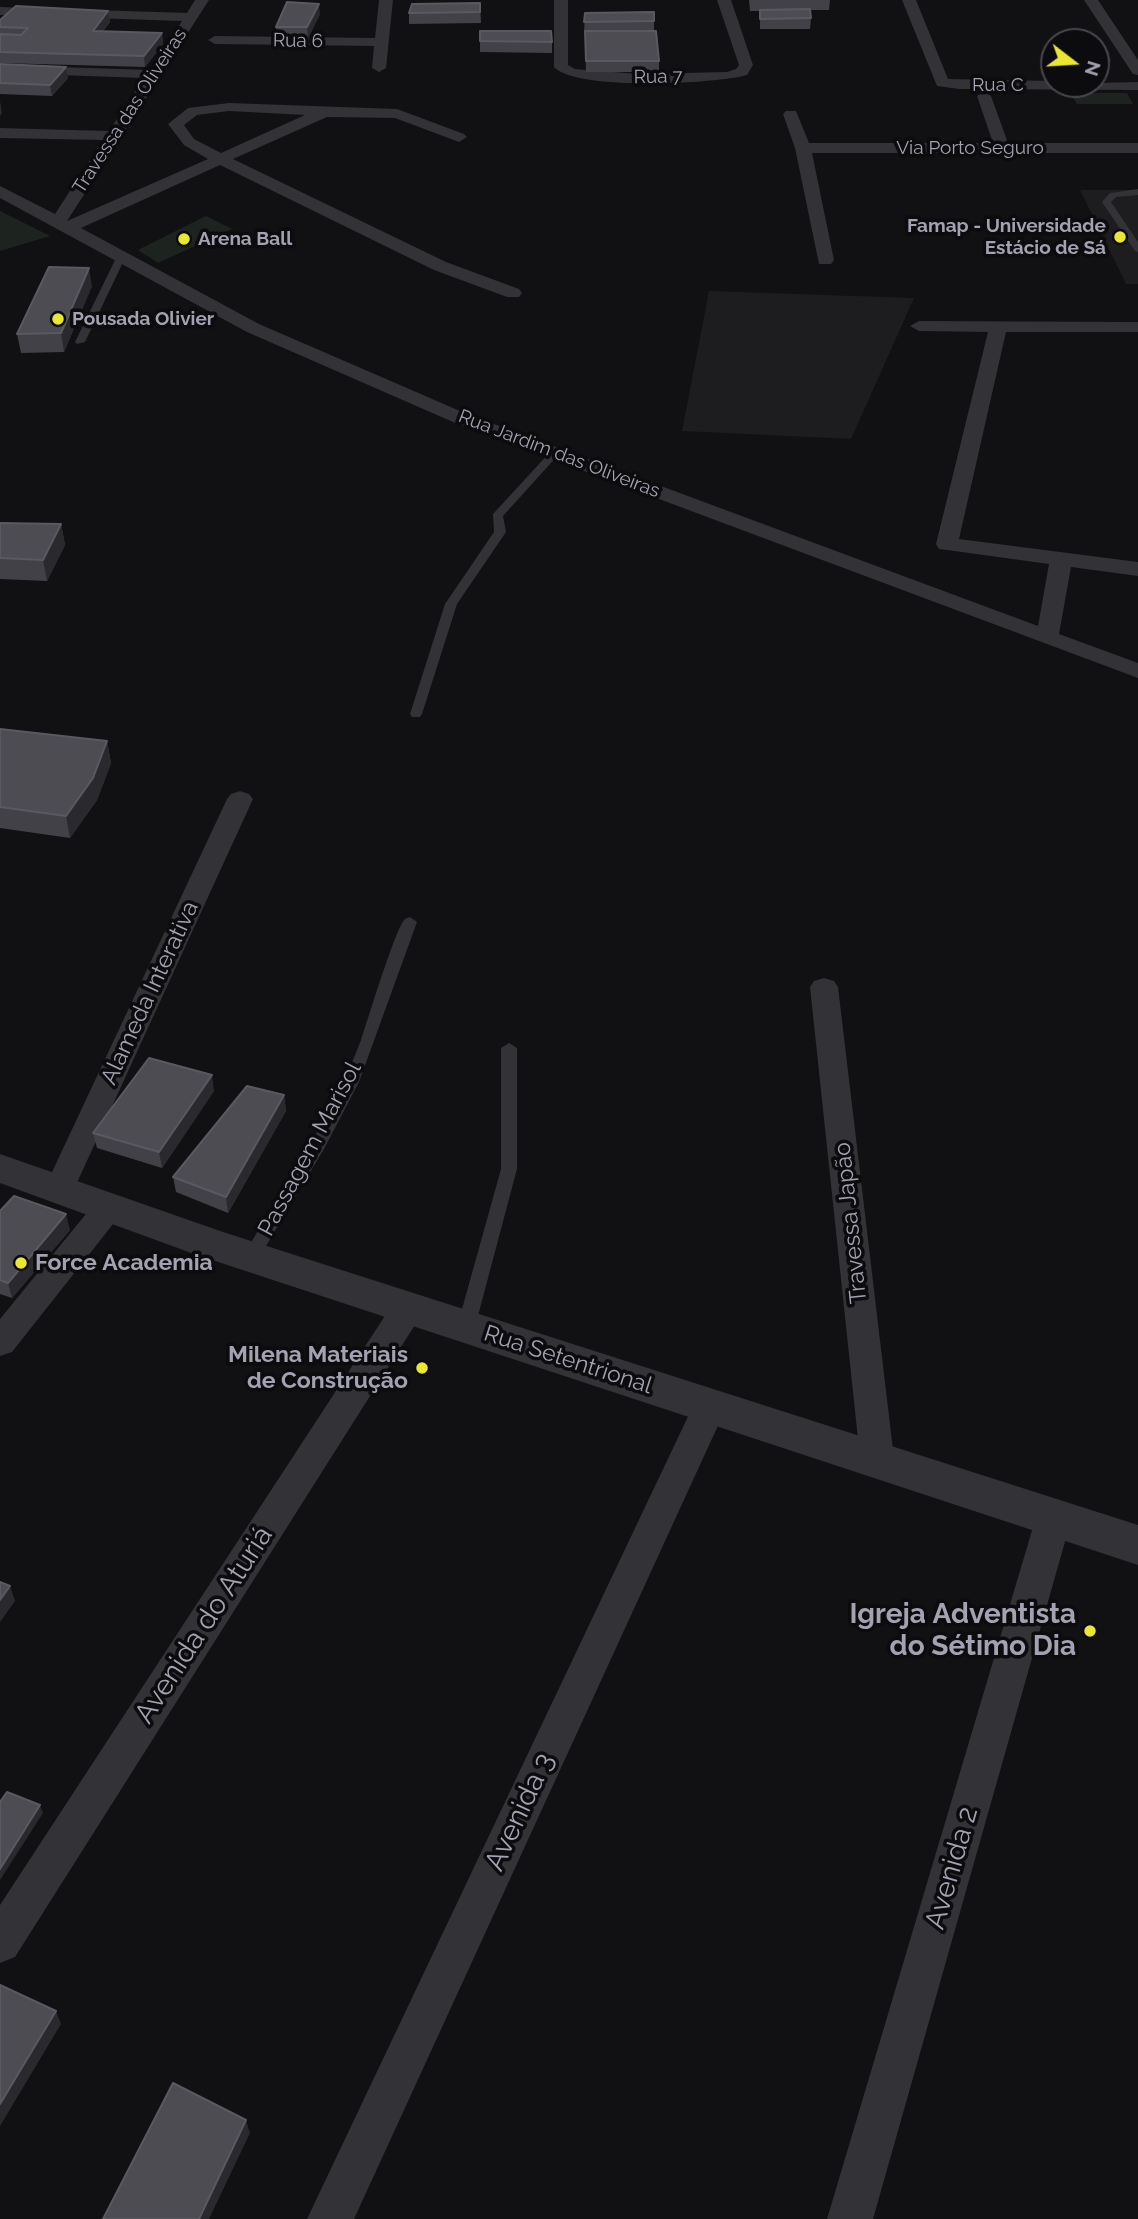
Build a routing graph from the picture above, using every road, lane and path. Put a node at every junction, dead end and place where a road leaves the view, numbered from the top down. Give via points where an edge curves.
1 (202, 0) edge
2 (386, 0) edge
3 (561, 0) edge
4 (724, 0) edge
5 (909, 0) edge
6 (915, 0) edge
7 (1091, 0) edge
8 (0, 11) edge
9 (190, 17) junction
10 (215, 40) dead end
11 (381, 42) junction
12 (379, 68) dead end
13 (0, 69) edge
14 (1138, 71) edge
15 (154, 74) junction
16 (1138, 86) edge
17 (984, 96) dead end
18 (325, 112) junction
19 (791, 114) dead end
20 (0, 133) edge
21 (114, 136) junction
22 (459, 137) dead end
23 (803, 148) junction
24 (1002, 148) junction
25 (1138, 148) edge
26 (222, 160) junction
27 (0, 191) edge
28 (1138, 192) edge
29 (63, 225) junction
30 (1138, 249) edge
31 (121, 258) junction
32 (825, 260) dead end
33 (513, 293) dead end
34 (919, 326) dead end
35 (998, 327) junction
36 (1138, 327) edge
37 (80, 342) dead end
38 (555, 453) junction
39 (1061, 559) junction
40 (1138, 569) edge
41 (1047, 637) junction
42 (1138, 671) edge
43 (416, 715) dead end
44 (240, 799) dead end
45 (410, 922) dead end
46 (824, 987) dead end
47 (509, 1048) dead end
48 (0, 1168) edge
49 (60, 1187) junction
50 (110, 1206) junction
51 (251, 1257) junction
52 (408, 1308) junction
53 (466, 1327) junction
54 (0, 1343) edge
55 (710, 1406) junction
56 (877, 1458) junction
57 (1054, 1517) junction
58 (1138, 1545) edge
59 (0, 1941) edge
60 (330, 2219) edge
61 (850, 2219) edge

1 - 9 street, Travessa das Oliveiras
2 - 11 street
3 - 4 street, Rua 7 via 563,70 574,75 680,77 727,76 742,72 746,65
5 - 6 street
5 - 16 street, Rua C via 942,83
7 - 14 street
8 - 9 street
9 - 15 street, Travessa das Oliveiras
10 - 11 street, Rua 6
11 - 12 street
13 - 15 street
15 - 21 street, Travessa das Oliveiras
17 - 24 street
18 - 22 street via 397,114
18 - 26 street
18 - 26 street via 229,107 193,111 176,124 189,142
19 - 23 street
20 - 21 street
21 - 29 street, Travessa das Oliveiras
23 - 24 street, Via Porto Seguro
23 - 32 street
24 - 25 street, Via Porto Seguro
26 - 29 street
26 - 33 street via 440,266
27 - 29 street, Rua Jardim das Oliveiras
28 - 30 lane via 1113,195 1106,202
29 - 31 street, Rua Jardim das Oliveiras
31 - 37 lane
31 - 38 street, Rua Jardim das Oliveiras via 253,328 460,418
34 - 35 street
35 - 36 street
35 - 39 street via 947,544
38 - 41 street, Rua Jardim das Oliveiras
38 - 43 lane via 497,516 500,532 451,604
39 - 40 street
39 - 41 street
41 - 42 street, Rua Jardim das Oliveiras
44 - 49 street, Alameda Interativa
45 - 51 lane, Passagem Marisol via 352,1080
46 - 56 street, Travessa Japão
47 - 53 lane via 509,1169
48 - 49 street, Rua Setentrional
49 - 50 street, Rua Setentrional
50 - 51 street, Rua Setentrional
50 - 54 street
51 - 52 street, Rua Setentrional
52 - 53 street, Rua Setentrional
52 - 59 street, Avenida do Aturiá
53 - 55 street, Rua Setentrional
55 - 56 street, Rua Setentrional
55 - 60 street, Avenida 3
56 - 57 street, Rua Setentrional
57 - 58 street, Rua Setentrional
57 - 61 street, Avenida 2

